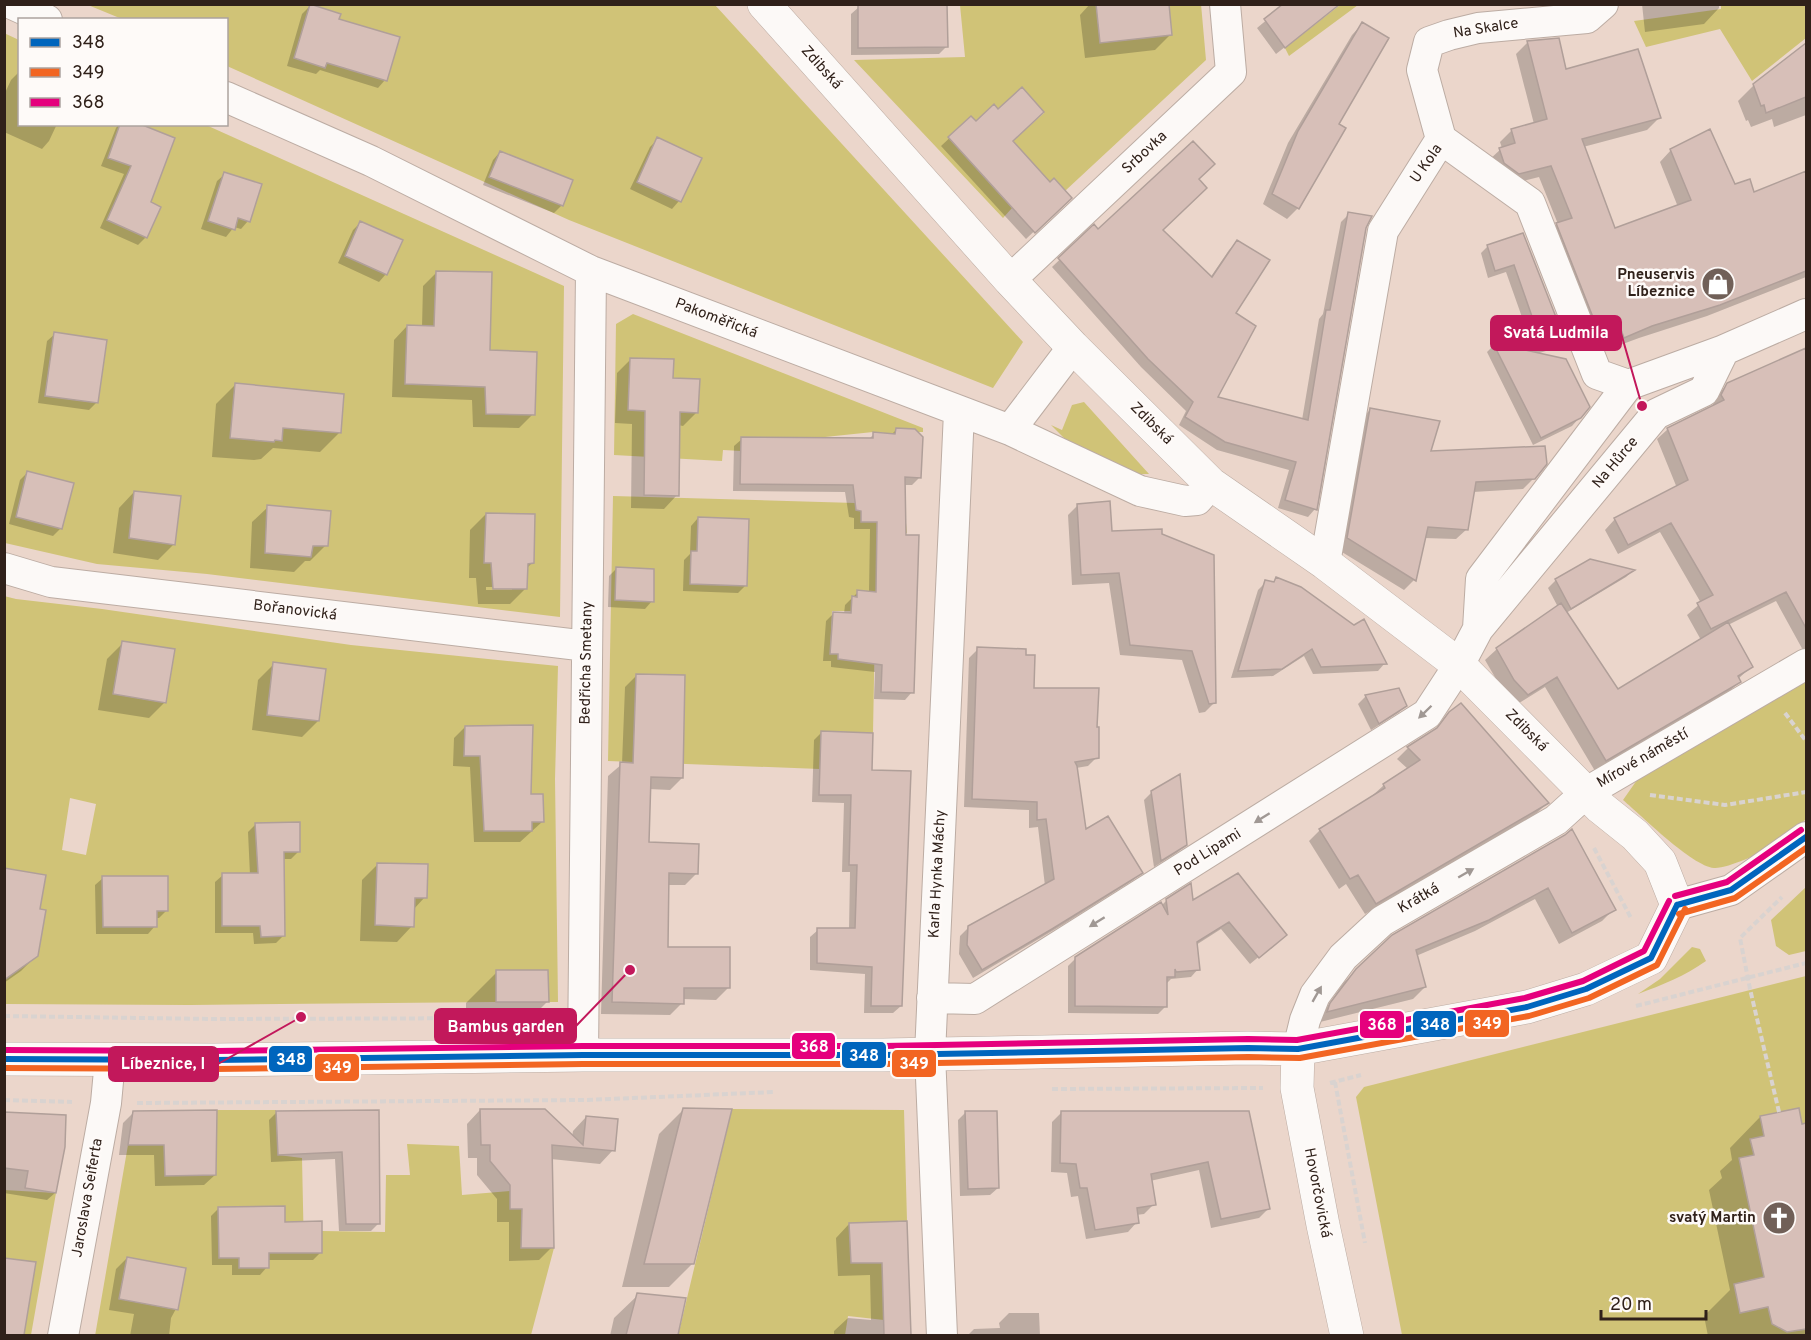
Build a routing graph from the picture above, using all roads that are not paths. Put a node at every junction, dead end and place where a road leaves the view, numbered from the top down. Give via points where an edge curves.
1 (12, 4) edge
2 (764, 4) edge
3 (1225, 4) edge
4 (1603, 4) edge
5 (43, 18) edge
6 (228, 99) edge
7 (1441, 139) junction
8 (591, 270) junction
9 (1010, 280) junction
10 (1806, 314) edge
11 (1073, 347) junction
12 (1724, 350) junction
13 (1628, 385) junction
14 (959, 412) junction
15 (1010, 430) junction
16 (1211, 484) junction
17 (1325, 563) junction
18 (4, 568) edge
19 (1478, 629) junction
20 (587, 646) junction
21 (1806, 664) edge
22 (1459, 665) junction
23 (1594, 800) junction
24 (1806, 837) edge
25 (1677, 905) junction
26 (932, 998) junction
27 (1298, 1049) junction
28 (930, 1054) junction
29 (583, 1055) junction
30 (4, 1059) edge
31 (110, 1060) junction
32 (63, 1335) edge
33 (942, 1335) edge
34 (1347, 1335) edge

1 - 5 street
2 - 9 main road, Zdibská
3 - 9 street, Srbovka via 1231,72
4 - 7 street, Na Skalce via 1587,18 1478,28 1429,42 1422,70
6 - 8 street, Pakoměřická via 371,161
7 - 13 street, U Kola via 1530,203 1597,374
7 - 17 street, U Kola via 1383,231
8 - 14 street, Pakoměřická
8 - 20 street, Bedřicha Smetany
9 - 11 main road, Zdibská
10 - 12 street
11 - 15 street
11 - 16 main road, Zdibská
12 - 13 street
12 - 19 street, Na Hůrce via 1704,391 1656,414
13 - 19 street, Na Hůrce via 1481,579
14 - 15 street, Pakoměřická
14 - 26 street, Karla Hynka Máchy
15 - 16 street, Pakoměřická via 1140,490 1191,501 1197,500
16 - 17 main road, Zdibská
17 - 22 main road, Zdibská
18 - 20 street, Bořanovická via 51,582
19 - 22 street, Na Hůrce
20 - 29 street, Bedřicha Smetany
21 - 23 street, Mírové náměstí
22 - 23 main road, Zdibská
22 -> 26 street, Pod Lipami via 1427,714 1407,727 975,999
23 - 25 main road, Mírové náměstí via 1660,862
27 -> 23 street, Krátká via 1316,995 1343,957 1382,921
24 - 25 street via 1731,890
25 - 27 main road via 1651,958 1586,989 1527,1007
26 - 28 street, Karla Hynka Máchy
27 - 28 main road
27 - 34 main road, Hovorčovická via 1297,1088
28 - 29 main road
28 - 33 street, Karla Hynka Máchy
29 - 31 main road
30 - 31 main road
31 - 32 street, Jaroslava Seiferta via 106,1103

